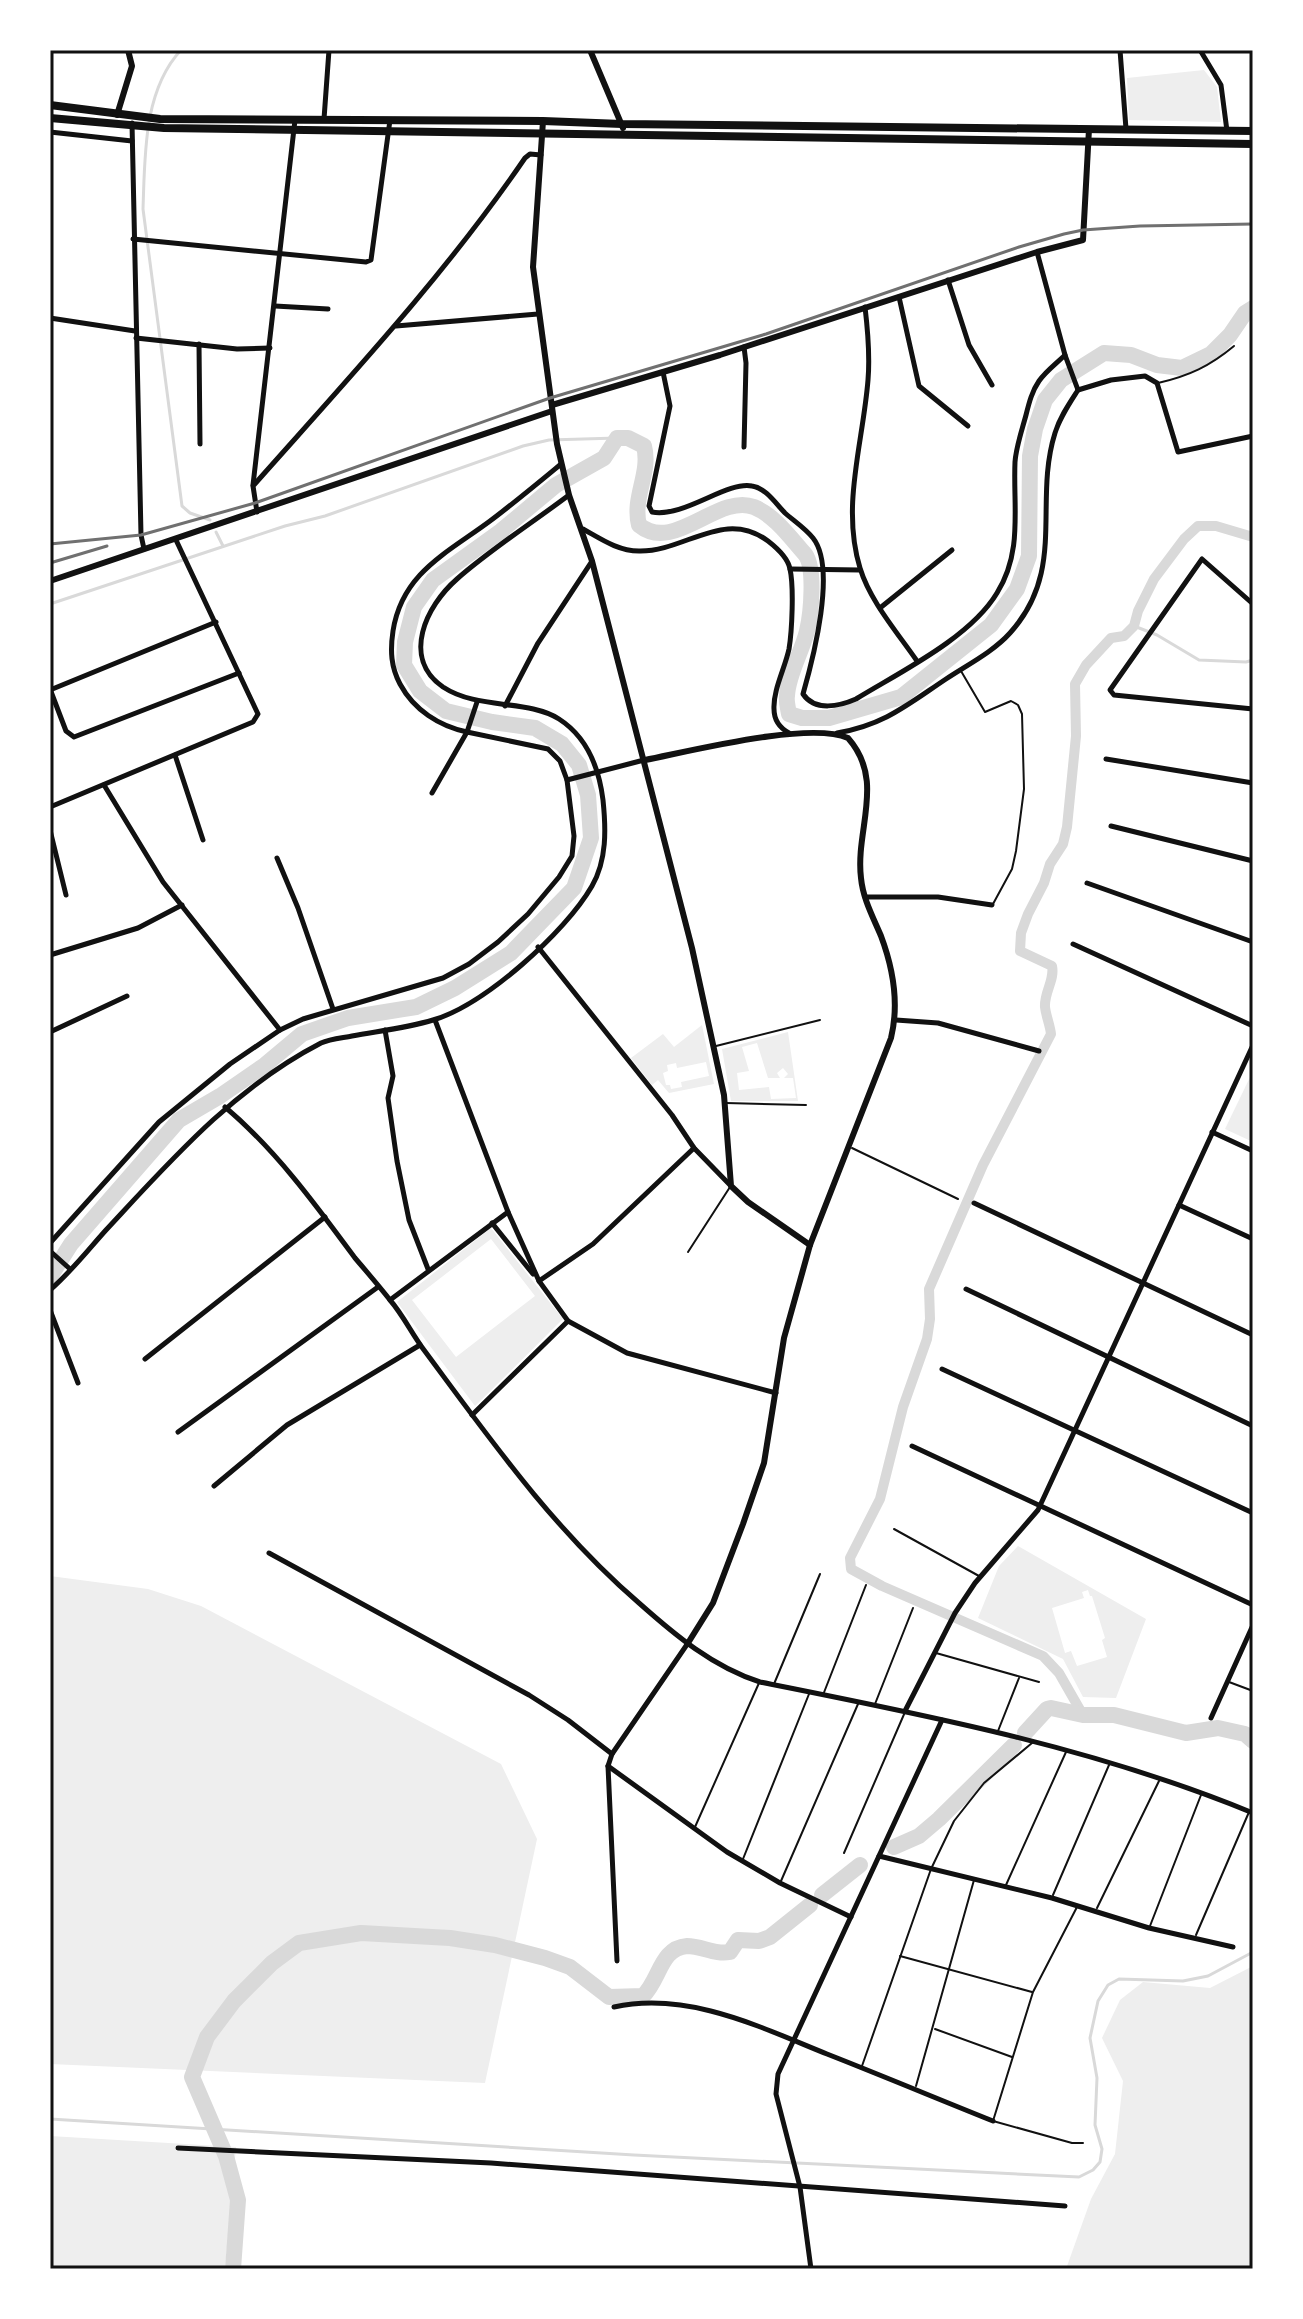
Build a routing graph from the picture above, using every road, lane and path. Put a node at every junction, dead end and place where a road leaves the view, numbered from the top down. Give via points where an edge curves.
1 (128, 50) edge
2 (329, 50) edge
3 (590, 50) edge
4 (1120, 50) edge
5 (1200, 50) edge
6 (50, 105) edge
7 (117, 115) junction
8 (136, 116) junction
9 (50, 118) edge
10 (324, 119) junction
11 (390, 120) junction
12 (543, 121) junction
13 (622, 124) junction
14 (295, 125) junction
15 (131, 127) junction
16 (1089, 129) junction
17 (1126, 129) junction
18 (1227, 131) junction
19 (1253, 131) edge
20 (50, 132) edge
21 (390, 132) junction
22 (543, 132) junction
23 (623, 135) junction
24 (132, 141) junction
25 (1089, 142) junction
26 (1253, 144) edge
27 (541, 155) junction
28 (136, 239) junction
29 (1037, 252) junction
30 (281, 253) junction
31 (948, 280) junction
32 (899, 297) junction
33 (275, 306) junction
34 (865, 307) junction
35 (328, 309) dead end
36 (538, 314) junction
37 (50, 318) edge
38 (394, 326) junction
39 (135, 335) junction
40 (199, 344) junction
41 (1234, 346) dead end
42 (744, 347) junction
43 (270, 348) junction
44 (1065, 355) junction
45 (663, 372) junction
46 (1157, 383) junction
47 (992, 385) dead end
48 (1078, 390) junction
49 (552, 408) junction
50 (968, 426) dead end
51 (1253, 436) edge
52 (200, 444) dead end
53 (744, 447) dead end
54 (562, 467) junction
55 (253, 486) junction
56 (568, 492) junction
57 (258, 513) junction
58 (583, 529) junction
59 (176, 540) junction
60 (144, 549) junction
61 (952, 550) dead end
62 (592, 561) junction
63 (790, 569) junction
64 (860, 570) junction
65 (823, 571) junction
66 (50, 581) edge
67 (1253, 604) edge
68 (880, 608) junction
69 (216, 622) junction
70 (917, 661) junction
71 (961, 670) junction
72 (239, 673) junction
73 (50, 689) edge
74 (477, 702) junction
75 (505, 706) junction
76 (1253, 709) edge
77 (467, 732) junction
78 (789, 733) junction
79 (837, 733) junction
80 (175, 755) junction
81 (1106, 759) dead end
82 (645, 760) junction
83 (599, 773) junction
84 (569, 780) junction
85 (1253, 783) edge
86 (104, 785) junction
87 (432, 793) dead end
88 (50, 807) edge
89 (1111, 826) dead end
90 (50, 830) edge
91 (203, 840) dead end
92 (277, 858) dead end
93 (1253, 861) edge
94 (1087, 883) dead end
95 (66, 895) dead end
96 (865, 897) junction
97 (182, 905) junction
98 (992, 905) joint
99 (1253, 942) edge
100 (1073, 944) dead end
101 (538, 947) junction
102 (50, 955) edge
103 (127, 996) dead end
104 (333, 1009) junction
105 (435, 1020) junction
106 (820, 1020) dead end
107 (896, 1020) junction
108 (1253, 1026) edge
109 (280, 1030) junction
110 (385, 1030) junction
111 (50, 1032) edge
112 (1253, 1045) edge
113 (715, 1047) junction
114 (1039, 1051) dead end
115 (725, 1103) junction
116 (806, 1105) dead end
117 (225, 1107) junction
118 (1212, 1132) junction
119 (848, 1146) junction
120 (694, 1148) junction
121 (1253, 1151) edge
122 (731, 1186) junction
123 (958, 1199) dead end
124 (974, 1203) dead end
125 (1179, 1205) junction
126 (508, 1212) junction
127 (325, 1217) junction
128 (492, 1223) junction
129 (1253, 1239) edge
130 (50, 1243) edge
131 (810, 1245) junction
132 (50, 1251) edge
133 (688, 1252) dead end
134 (70, 1269) junction
135 (428, 1269) junction
136 (539, 1281) junction
137 (1142, 1284) junction
138 (378, 1287) junction
139 (966, 1289) dead end
140 (50, 1290) edge
141 (390, 1300) junction
142 (50, 1310) edge
143 (568, 1321) junction
144 (1253, 1335) edge
145 (420, 1345) junction
146 (1109, 1357) junction
147 (145, 1359) dead end
148 (942, 1369) dead end
149 (78, 1383) dead end
150 (777, 1393) junction
151 (472, 1415) junction
152 (1253, 1426) edge
153 (1074, 1430) junction
154 (178, 1432) dead end
155 (912, 1446) dead end
156 (214, 1486) dead end
157 (1040, 1505) junction
158 (1253, 1513) edge
159 (894, 1529) dead end
160 (269, 1553) dead end
161 (820, 1574) dead end
162 (980, 1577) junction
163 (866, 1585) dead end
164 (1253, 1605) edge
165 (913, 1608) dead end
166 (1253, 1625) edge
167 (688, 1643) junction
168 (935, 1653) junction
169 (1019, 1677) junction
170 (760, 1682) junction
171 (1039, 1682) dead end
172 (1228, 1682) junction
173 (774, 1685) junction
174 (1253, 1691) edge
175 (810, 1693) junction
176 (823, 1696) junction
177 (858, 1703) junction
178 (874, 1705) junction
179 (905, 1711) junction
180 (1211, 1718) dead end
181 (942, 1720) junction
182 (997, 1734) junction
183 (1032, 1742) junction
184 (1066, 1751) junction
185 (612, 1754) junction
186 (1110, 1764) junction
187 (608, 1766) junction
188 (1160, 1780) junction
189 (1202, 1794) junction
190 (1251, 1812) edge
191 (694, 1830) junction
192 (844, 1853) dead end
193 (879, 1856) junction
194 (742, 1861) junction
195 (931, 1869) junction
196 (974, 1879) junction
197 (780, 1883) junction
198 (1005, 1887) junction
199 (1052, 1898) junction
200 (1077, 1906) junction
201 (1095, 1912) junction
202 (851, 1917) junction
203 (1149, 1928) junction
204 (1195, 1938) junction
205 (1233, 1947) dead end
206 (900, 1956) junction
207 (617, 1961) dead end
208 (949, 1969) junction
209 (1033, 1992) junction
210 (614, 2007) dead end
211 (934, 2029) junction
212 (793, 2040) junction
213 (1013, 2057) junction
214 (861, 2068) junction
215 (915, 2090) junction
216 (993, 2121) junction
217 (1083, 2143) dead end
218 (178, 2148) dead end
219 (800, 2187) junction
220 (1065, 2206) dead end
221 (811, 2269) edge

1 - 7 street via 132,69
2 - 10 street
3 - 13 street
4 - 17 street
5 - 18 street via 1221,85
6 - 7 highway
7 - 8 highway
8 - 14 highway
8 - 15 street
9 - 15 highway
10 - 11 highway
10 - 14 highway
11 - 12 highway
11 - 21 street
12 - 13 highway
12 - 22 street
13 - 16 highway
13 - 23 street
14 - 15 highway
14 - 21 highway
14 - 30 street
15 - 24 street
16 - 17 highway
16 - 25 street
17 - 18 highway
18 - 19 highway
20 - 24 street
21 - 22 highway
21 - 30 street via 371,260
22 - 23 highway
22 - 27 street
23 - 25 highway
24 - 28 street
25 - 26 highway
25 - 29 street via 1083,240
27 - 36 street via 533,267
27 - 38 street via 525,158 493,206
28 - 30 street
28 - 39 street
29 - 31 street
29 - 44 street
30 - 33 street
31 - 32 street
31 - 47 street via 969,345
32 - 34 street
32 - 50 street via 919,386
33 - 35 street
33 - 43 street
34 - 42 street
34 - 64 street via 869,378 852,524
36 - 38 street
36 - 49 street
37 - 39 street
38 - 55 street
39 - 40 street
39 - 60 street
40 - 43 street
40 - 52 street
41 - 46 lane via 1202,370
42 - 45 street
42 - 53 street
43 - 55 street
44 - 48 street
44 - 70 street via 1039,381 1024,420 1015,459 1013,559 997,594 979,616
45 - 49 street
45 - 65 street via 670,406 652,485 652,512 664,514 752,485 814,539
46 - 48 street via 1145,376
46 - 51 street via 1178,452
48 - 71 street via 1055,434 1046,491 1047,548 1038,585 1009,634
49 - 54 street
49 - 57 street
54 - 56 street
54 - 77 street via 435,560 399,602 391,646 393,671 419,709
55 - 57 street
56 - 58 street
56 - 74 street via 456,580 432,611 419,655 442,686
57 - 59 street
58 - 62 street
58 - 63 street via 614,546 651,551 707,532 740,528 769,542
59 - 60 street
59 - 69 street
60 - 66 street
61 - 68 street
62 - 75 street via 538,643
62 - 82 street
63 - 65 street
63 - 78 street via 789,648 774,707 777,721
64 - 65 street
64 - 68 street
65 - 70 street via 818,642 803,694 807,700 842,704
67 - 76 street via 1202,559 1111,687 1111,693
68 - 70 street
69 - 72 street
69 - 73 street
71 - 79 street via 887,718
71 - 98 lane via 985,712 1011,701 1022,714 1024,789 1016,851
72 - 73 street via 74,737 66,731
72 - 80 street via 258,714 253,722
74 - 75 street
74 - 77 street
75 - 83 street via 558,718 586,747
77 - 84 street via 548,749
77 - 87 street
78 - 79 street
78 - 82 street
79 - 96 street via 854,744 868,783 860,859
80 - 86 street
80 - 91 street
81 - 85 street
82 - 83 street
82 - 113 street
83 - 84 street
83 - 101 street via 605,832 598,873 567,919
84 - 104 street via 572,856 528,914 469,964 443,978
86 - 88 street
86 - 97 street
89 - 93 street
90 - 95 street
92 - 104 street
94 - 99 street
96 - 98 street via 938,897
96 - 107 street via 888,960
97 - 102 street via 138,928
97 - 109 street
100 - 108 street
101 - 105 street via 497,986
101 - 120 street
103 - 111 street
104 - 109 street
105 - 110 street
105 - 126 street
106 - 113 lane
107 - 114 street via 938,1023
107 - 119 street
109 - 130 street via 159,1122
110 - 117 street via 326,1041 287,1061
110 - 135 street via 397,1161 409,1220
112 - 118 street
113 - 115 street
115 - 116 lane
115 - 122 street
117 - 127 street
117 - 134 street
118 - 121 street
118 - 125 street
119 - 123 lane
119 - 131 street
120 - 122 street
120 - 136 street via 593,1244
122 - 131 street
122 - 133 lane
124 - 137 street
125 - 129 street
125 - 137 street
126 - 128 street
126 - 136 street
127 - 138 street
127 - 147 street
128 - 135 street
128 - 136 street
131 - 150 street via 784,1338
132 - 134 street
134 - 140 street
135 - 141 street
136 - 143 street
137 - 144 street
137 - 146 street
138 - 141 street
138 - 154 street
139 - 146 street
141 - 145 street
142 - 149 street
143 - 150 street via 627,1353
143 - 151 street
145 - 151 street
145 - 156 street via 287,1425
146 - 152 street
146 - 153 street
148 - 153 street
150 - 167 street via 764,1463 743,1524 713,1603
151 - 167 street via 521,1481 602,1569
153 - 157 street
153 - 158 street
155 - 157 street
157 - 162 street
157 - 164 street
159 - 162 lane
160 - 185 street via 529,1695
161 - 173 lane
162 - 168 street
163 - 176 lane
165 - 178 lane
166 - 172 street
167 - 170 street
167 - 185 street
168 - 169 lane
168 - 179 street
169 - 171 lane
169 - 182 lane
170 - 173 street
170 - 191 lane
172 - 174 lane
172 - 180 street
173 - 175 street
175 - 176 street
175 - 194 lane
176 - 177 street
177 - 178 street
177 - 197 lane
178 - 179 street
179 - 181 street
179 - 192 lane
181 - 182 street
181 - 193 street
182 - 183 street
183 - 184 street
183 - 195 lane via 961,1809
184 - 186 street
184 - 198 lane
185 - 187 street
186 - 188 street
186 - 199 lane
187 - 191 street
187 - 207 street
188 - 189 street
188 - 201 lane
189 - 190 street
189 - 203 lane
190 - 204 lane
191 - 194 street
193 - 195 street
193 - 202 street
194 - 197 street
195 - 196 street
195 - 206 lane
196 - 198 street
196 - 208 lane
197 - 202 street
198 - 199 street
199 - 200 street
200 - 201 street
200 - 209 lane
201 - 203 street
202 - 212 street
203 - 204 street
204 - 205 street
206 - 208 lane
206 - 214 lane
208 - 209 lane
208 - 211 lane
209 - 213 lane
210 - 212 street via 671,2003 730,2016
211 - 213 lane
211 - 215 lane
212 - 214 street
212 - 219 street via 778,2074 776,2094
213 - 216 lane
214 - 215 street
215 - 216 street
216 - 217 lane
218 - 219 street via 491,2163
219 - 220 street
219 - 221 street

